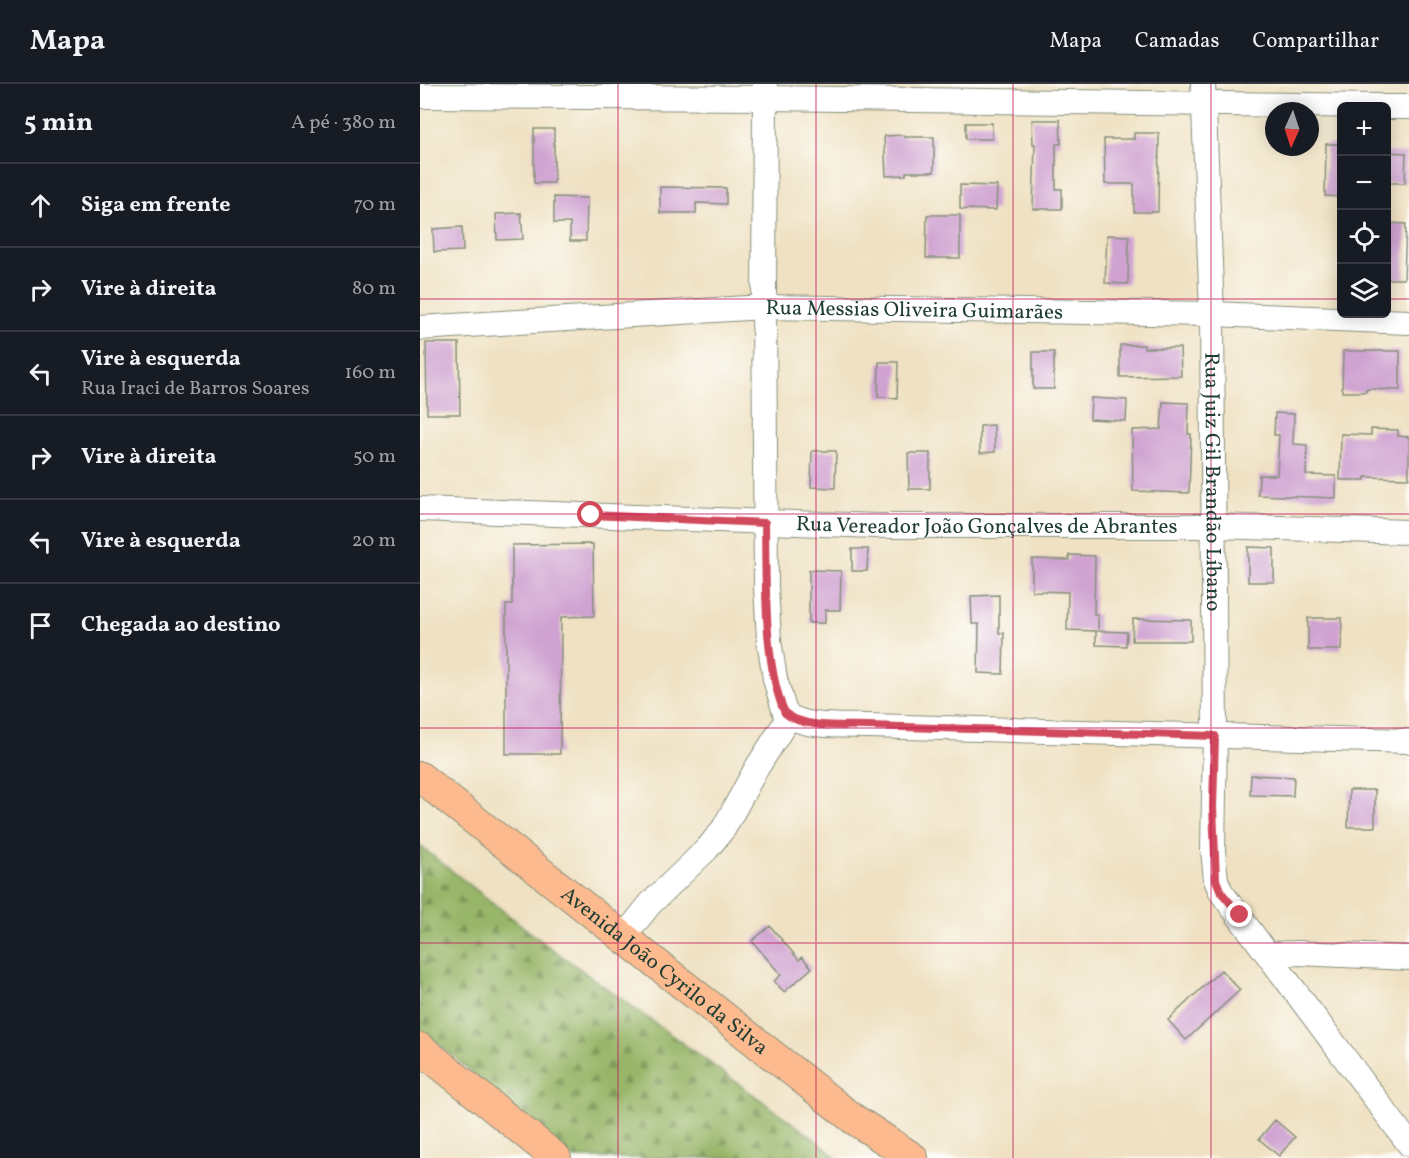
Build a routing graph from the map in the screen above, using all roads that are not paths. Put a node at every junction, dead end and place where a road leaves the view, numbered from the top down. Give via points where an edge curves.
1 (765, 91) edge
2 (1204, 94) edge
3 (420, 96) edge
4 (1337, 103) edge
5 (1391, 107) edge
6 (1409, 107) edge
7 (764, 307) junction
8 (1212, 314) junction
9 (1409, 322) edge
10 (420, 328) edge
11 (420, 509) edge
12 (765, 523) junction
13 (1214, 526) junction
14 (1409, 532) edge
15 (789, 717) junction
16 (1215, 736) junction
17 (1409, 741) edge
18 (420, 777) edge
19 (623, 938) junction
20 (1268, 954) junction
21 (1409, 958) edge
22 (421, 1050) edge
23 (1409, 1144) edge
24 (556, 1158) edge
25 (913, 1158) edge

1 - 2 street
1 - 3 street
1 - 7 street
2 - 4 street
2 - 8 street, Rua Juiz Gil Brandão Líbano
5 - 6 street
7 - 8 street, Rua Messias Oliveira Guimarães
7 - 10 street, Rua Messias Oliveira Guimarães
7 - 12 street
8 - 9 street, Rua Messias Oliveira Guimarães
8 - 13 street, Rua Juiz Gil Brandão Líbano
11 - 12 street, Rua Vereador João Gonçalves de Abrantes
12 - 13 street, Rua Vereador João Gonçalves de Abrantes
12 - 15 street via 769,639 781,704
13 - 14 street, Rua Vereador João Gonçalves de Abrantes
13 - 16 street, Rua Juiz Gil Brandão Líbano
15 - 16 street via 816,724
15 - 19 street via 724,828 650,904
16 - 17 street
16 - 20 street, Rua Juiz Gil Brandão Líbano via 1216,880
18 - 19 main road, Avenida João Cyrilo da Silva
19 - 25 main road, Avenida João Cyrilo da Silva via 852,1118
20 - 21 street
20 - 23 street
22 - 24 main road

